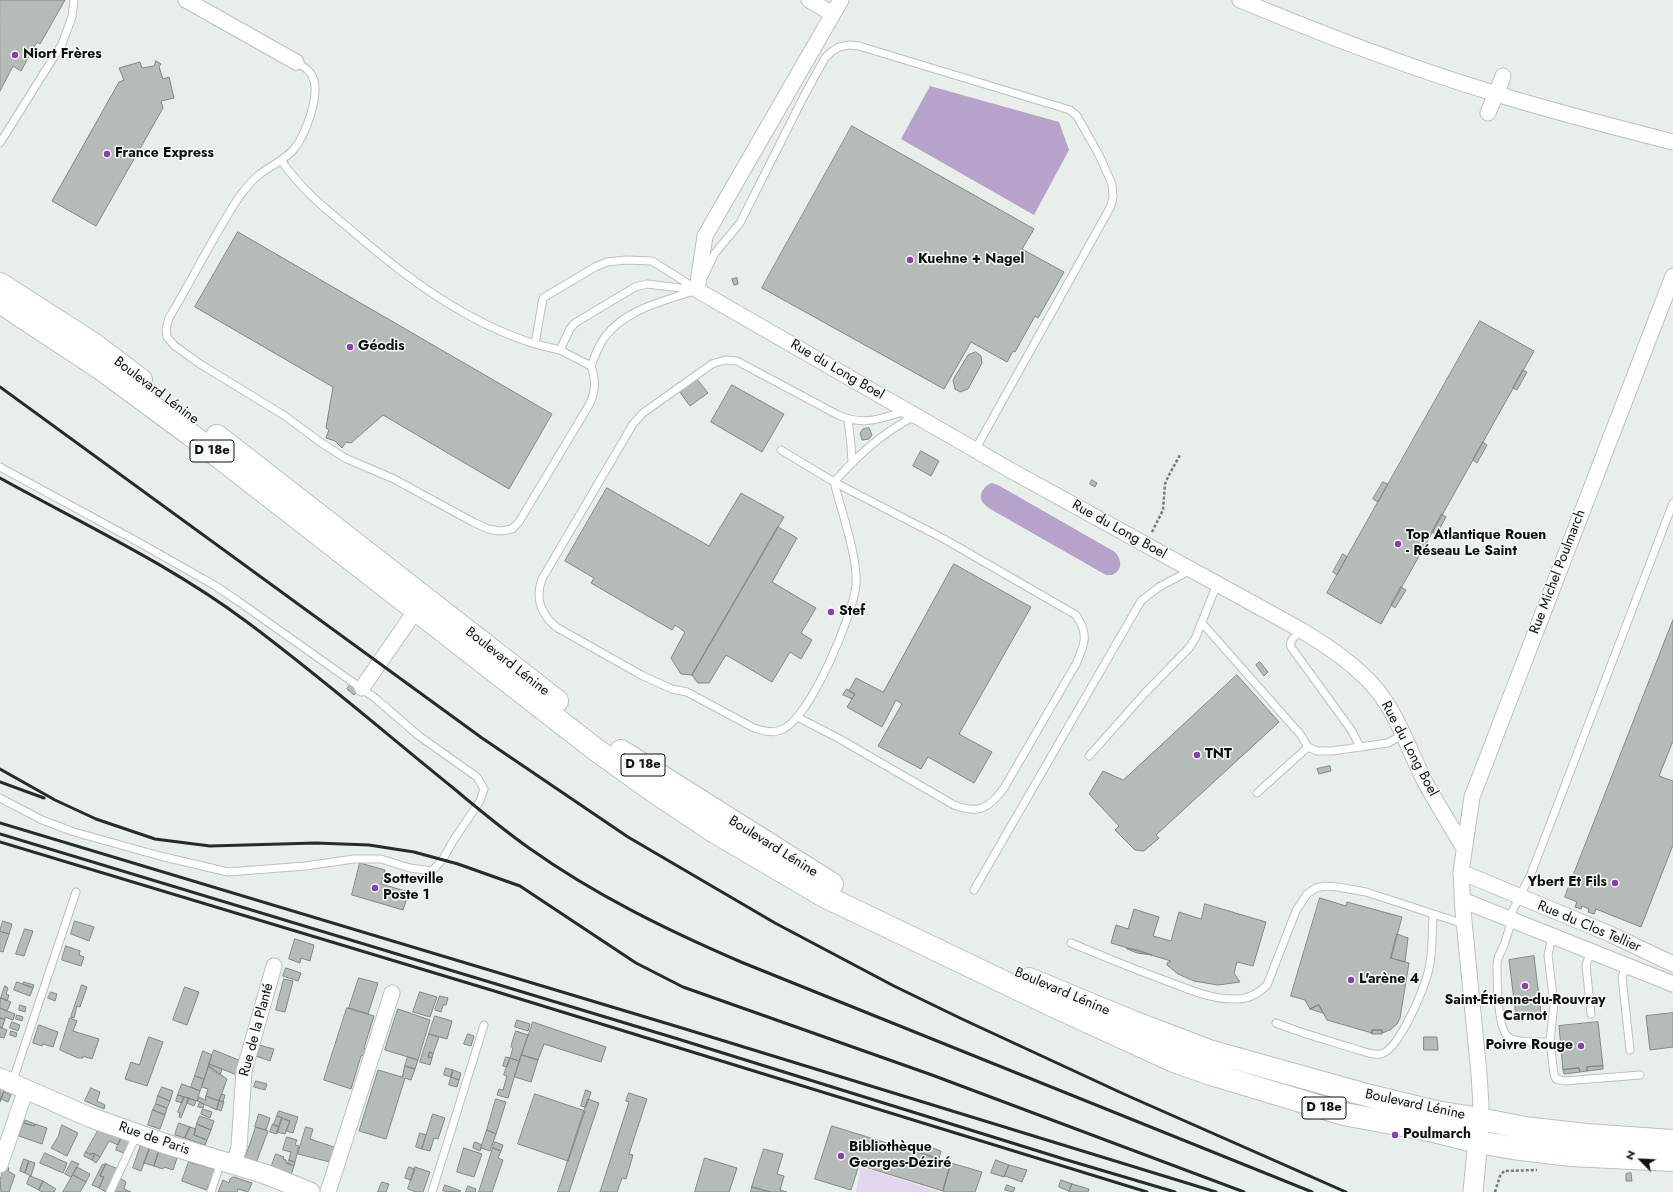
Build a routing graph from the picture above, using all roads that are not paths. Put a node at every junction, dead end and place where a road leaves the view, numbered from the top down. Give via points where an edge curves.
1 (74, 0) edge
2 (186, 0) edge
3 (809, 0) edge
4 (841, 0) edge
5 (1245, 1) edge
6 (833, 14) junction
7 (296, 62) joint
8 (1503, 76) dead end
9 (1496, 94) junction
10 (1488, 113) dead end
11 (1673, 142) edge
12 (0, 143) edge
13 (281, 160) junction
14 (1673, 276) edge
15 (0, 284) edge
16 (697, 290) junction
17 (0, 302) edge
18 (535, 344) junction
19 (560, 350) junction
20 (591, 366) junction
21 (911, 413) junction
22 (848, 420) junction
23 (781, 450) dead end
24 (975, 450) junction
25 (852, 462) junction
26 (0, 467) edge
27 (834, 482) junction
28 (1673, 503) edge
29 (1192, 570) junction
30 (1217, 584) junction
31 (416, 610) junction
32 (1202, 623) junction
33 (1301, 630) junction
34 (362, 688) junction
35 (797, 717) junction
36 (1402, 735) junction
37 (1308, 747) junction
38 (1360, 747) junction
39 (1089, 756) dead end
40 (1257, 793) dead end
41 (0, 798) edge
42 (1464, 848) junction
43 (1461, 872) junction
44 (974, 890) dead end
45 (76, 892) dead end
46 (1520, 897) junction
47 (1462, 900) junction
48 (1433, 914) junction
49 (1510, 919) junction
50 (1464, 924) junction
51 (1552, 936) junction
52 (1071, 943) dead end
53 (1591, 951) junction
54 (1673, 964) edge
55 (1626, 965) junction
56 (274, 966) dead end
57 (1672, 980) edge
58 (392, 993) dead end
59 (1591, 1014) dead end
60 (1276, 1023) dead end
61 (484, 1025) dead end
62 (1550, 1042) junction
63 (1630, 1050) dead end
64 (1640, 1074) dead end
65 (12, 1084) edge
66 (1480, 1119) junction
67 (137, 1134) junction
68 (1673, 1141) edge
69 (1478, 1142) junction
70 (1673, 1160) edge
71 (228, 1163) junction
72 (0, 1165) edge
73 (110, 1192) edge
74 (211, 1192) edge
75 (310, 1192) edge
76 (328, 1192) edge
77 (432, 1192) edge
78 (1473, 1192) edge

1 - 12 lane via 72,17 62,44
2 - 7 street
3 - 6 street
4 - 6 street
5 - 9 street via 1328,36
6 - 16 street via 705,236
7 - 13 lane via 311,74 314,81 314,103 294,150
8 - 9 street
9 - 10 street
9 - 11 street
13 - 18 lane via 306,193 381,256 432,294 488,326
13 - 20 lane via 259,175 239,197 169,318 167,337 200,364 285,416 345,458 394,479 473,522 500,531 512,529 519,522 589,405 595,387
14 - 42 street, Rue Michel Poulmarch via 1477,779
15 - 66 main road, Boulevard Lénine / D 18e via 92,343 232,448 622,752 829,882 1038,983 1209,1051 1370,1096 1436,1112
16 - 18 lane via 652,261 607,262 544,298
16 - 19 lane via 647,284 635,287 575,323
16 - 20 lane via 640,309 630,315 601,343
16 - 21 street, Rue du Long Boel
16 - 24 lane via 715,253 740,223 824,58 839,47 859,46 1070,110 1077,116 1112,184 1111,206
17 - 31 main road, Boulevard Lénine / D 18e via 100,368 191,435
18 - 19 lane
19 - 20 lane
21 - 22 lane via 864,422
21 - 24 street, Rue du Long Boel
21 - 25 lane
22 - 25 lane
22 - 35 lane via 737,361 725,360 712,364 643,413 633,424 542,579 539,589 538,598 547,619 643,676 672,689 687,692 765,732 785,728
23 - 27 lane
24 - 29 street, Rue du Long Boel
25 - 27 lane
26 - 34 lane via 214,586
27 - 35 lane via 854,559 856,585 850,609 828,665
27 - 35 lane via 946,540 1076,615 1084,630 1085,639 1076,664 1004,788 996,799 977,810 967,810 954,805
28 - 46 lane
29 - 30 street, Rue du Long Boel
29 - 44 lane via 1159,587 1141,602
30 - 32 lane
30 - 33 street, Rue du Long Boel
31 - 34 street
31 - 69 main road, D 18e via 652,790 715,832 824,896 1174,1061 1344,1114
32 - 37 lane via 1300,734
32 - 39 lane via 1189,648
33 - 36 street, Rue du Long Boel via 1336,652 1358,670 1377,690
33 - 38 lane via 1291,640 1291,647 1352,731
34 - 41 lane via 419,736 477,777 484,789 480,801 443,859 432,871 410,868 381,859 354,859 228,872 74,832 42,820
36 - 38 lane via 1388,743
36 - 42 street, Rue du Long Boel
37 - 38 lane via 1332,751
37 - 40 lane
42 - 43 street, Rue Michel Poulmarch
43 - 46 street, Rue du Clos Tellier
43 - 47 street, Rue Michel Poulmarch
45 - 65 lane
46 - 49 lane
46 - 54 street, Rue du Clos Tellier via 1610,934
47 - 49 street, Rue du Clos Tellier
47 - 50 street, Rue Michel Poulmarch
48 - 50 lane
48 - 52 lane via 1366,892 1332,886 1316,888 1307,894 1296,911 1267,985 1259,993 1228,1000 1196,992
48 - 60 lane via 1427,981 1400,1036 1387,1052 1370,1053
49 - 51 street, Rue du Clos Tellier
49 - 62 lane via 1497,964 1500,1015 1504,1032 1510,1038 1518,1040
50 - 66 street, Rue Michel Poulmarch via 1479,1074
51 - 53 street, Rue du Clos Tellier
51 - 62 lane via 1548,955 1554,1004
53 - 55 street, Rue du Clos Tellier
53 - 59 lane via 1586,965
55 - 57 street, Rue du Clos Tellier
55 - 63 lane via 1622,977
56 - 71 street, Rue de la Planté via 244,1071 239,1147
58 - 76 street
61 - 77 lane
62 - 64 lane via 1554,1074 1560,1081
65 - 67 street, Rue de Paris via 89,1117
65 - 72 street
66 - 68 main road, Boulevard Lénine / D 18e via 1524,1128
66 - 69 street
67 - 71 street, Rue de Paris
67 - 73 lane
69 - 70 main road, D 18e via 1570,1155
69 - 78 street
71 - 74 lane
71 - 75 street, Rue de Paris via 271,1176

